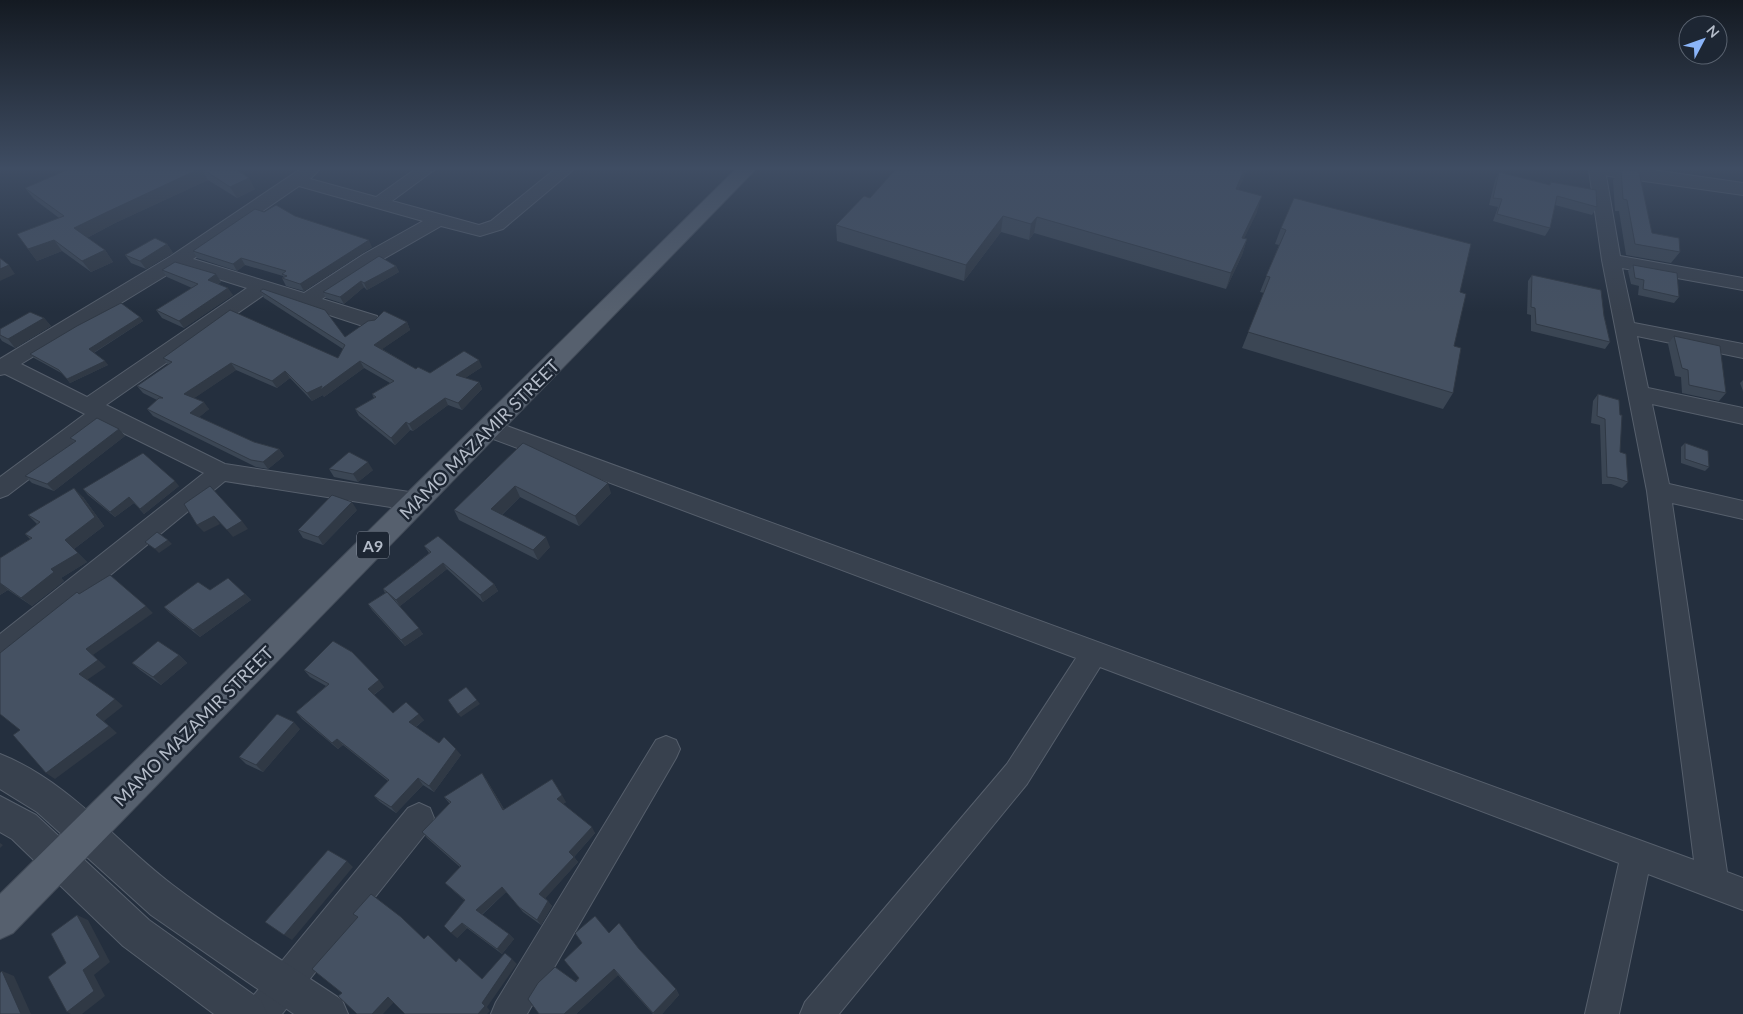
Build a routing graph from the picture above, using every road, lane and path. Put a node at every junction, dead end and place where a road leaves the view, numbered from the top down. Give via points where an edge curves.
1 (241, 217) edge
2 (428, 217) edge
3 (505, 217) edge
4 (699, 217) edge
5 (1604, 217) edge
6 (438, 220) junction
7 (178, 260) junction
8 (1611, 260) junction
9 (1743, 284) edge
10 (264, 286) junction
11 (308, 300) junction
12 (370, 321) edge
13 (1627, 328) junction
14 (1743, 351) edge
15 (2, 367) edge
16 (1640, 394) junction
17 (96, 409) junction
18 (1743, 416) edge
19 (488, 428) junction
20 (221, 472) junction
21 (0, 489) edge
22 (1659, 491) junction
23 (416, 502) junction
24 (1743, 510) edge
25 (0, 650) edge
26 (1094, 654) junction
27 (666, 749) dead end
28 (0, 770) edge
29 (0, 813) edge
30 (419, 818) dead end
31 (87, 834) junction
32 (1637, 854) junction
33 (59, 862) junction
34 (1714, 882) junction
35 (1743, 894) edge
36 (0, 920) edge
37 (284, 984) junction
38 (247, 1014) edge
39 (260, 1014) edge
40 (328, 1014) edge
41 (508, 1014) edge
42 (817, 1014) edge
43 (1602, 1014) edge

1 - 7 street
2 - 6 street
3 - 6 street via 490,229 480,232
4 - 19 main road, MAMO MAZAMIR STREET / A9
5 - 8 street
6 - 11 street via 371,258
7 - 10 street
7 - 15 street
8 - 9 street
8 - 13 street
10 - 11 street
10 - 17 street
11 - 12 street
13 - 14 street
13 - 16 street
15 - 17 street
16 - 18 street
16 - 22 street
17 - 20 street
17 - 21 street
19 - 23 main road, MAMO MAZAMIR STREET / A9
19 - 26 street
20 - 23 street
20 - 25 street
22 - 24 street
22 - 34 street
23 - 31 main road, MAMO MAZAMIR STREET / A9
26 - 32 street
26 - 42 street via 1017,774
27 - 41 street
28 - 31 street via 50,800
29 - 33 street via 24,827
30 - 37 street
31 - 33 main road, MAMO MAZAMIR STREET / A9
31 - 37 street via 164,902
32 - 34 street
32 - 43 street
33 - 36 main road, MAMO MAZAMIR STREET / A9
33 - 38 street via 136,933
34 - 35 street
37 - 39 street
37 - 40 street

